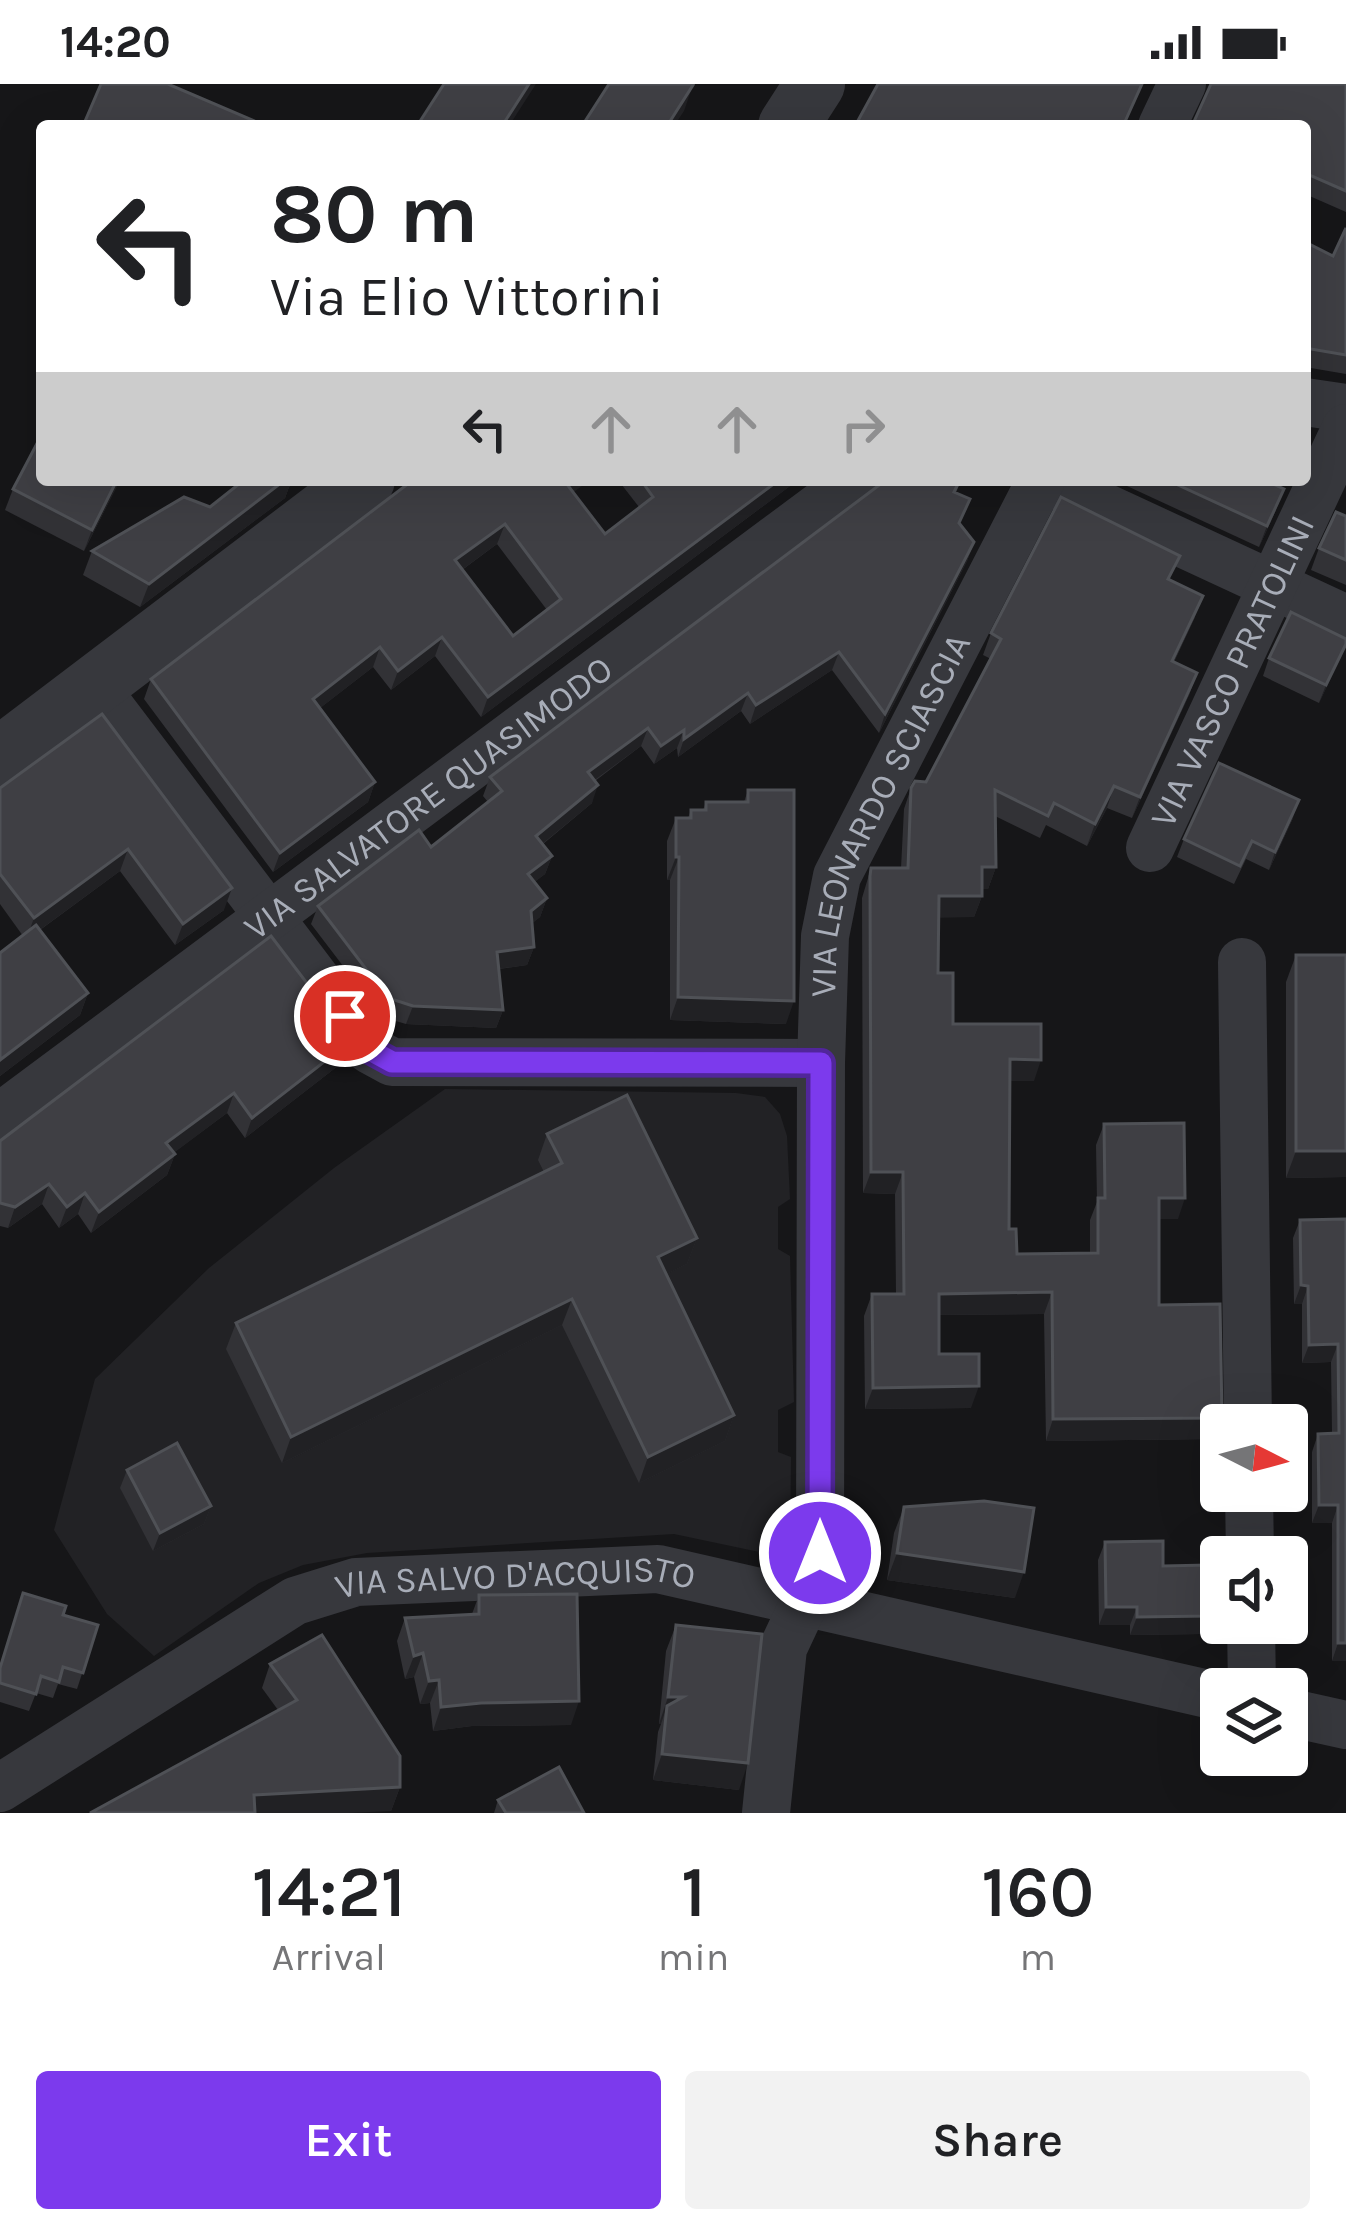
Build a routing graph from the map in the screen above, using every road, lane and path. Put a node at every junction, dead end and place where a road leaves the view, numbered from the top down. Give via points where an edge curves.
1 (815, 84) edge
2 (1182, 84) edge
3 (792, 120) edge
4 (1165, 120) edge
5 (1311, 403) edge
6 (1346, 408) edge
7 (1346, 428) edge
8 (357, 486) edge
9 (847, 486) edge
10 (1040, 486) edge
11 (1056, 486) edge
12 (1272, 585) junction
13 (1346, 619) edge
14 (94, 686) junction
15 (0, 757) edge
16 (1150, 848) dead end
17 (270, 915) junction
18 (1242, 962) dead end
19 (821, 1063) junction
20 (0, 1117) edge
21 (1248, 1404) edge
22 (805, 1601) junction
23 (1200, 1692) edge
24 (1308, 1717) edge
25 (1346, 1725) edge
26 (0, 1788) edge
27 (766, 1813) edge

1 - 3 street
2 - 4 street
5 - 6 street
7 - 12 street, VIA VASCO PRATOLINI
8 - 14 street
9 - 17 street, VIA SALVATORE QUASIMODO
10 - 19 street, VIA LEONARDO SCIASCIA via 837,876 825,936
11 - 12 street
12 - 13 street
12 - 16 street, VIA VASCO PRATOLINI
14 - 15 street
14 - 17 street
17 - 19 street via 370,1050 392,1062
17 - 20 street, VIA SALVATORE QUASIMODO
18 - 21 street
19 - 22 street, VIA LEONARDO SCIASCIA via 820,1553
22 - 23 street, VIA SALVO D'ACQUISTO
22 - 26 street, VIA SALVO D'ACQUISTO via 658,1569 356,1582 296,1601
22 - 27 street, VIA LEONARDO SCIASCIA via 783,1648
24 - 25 street

